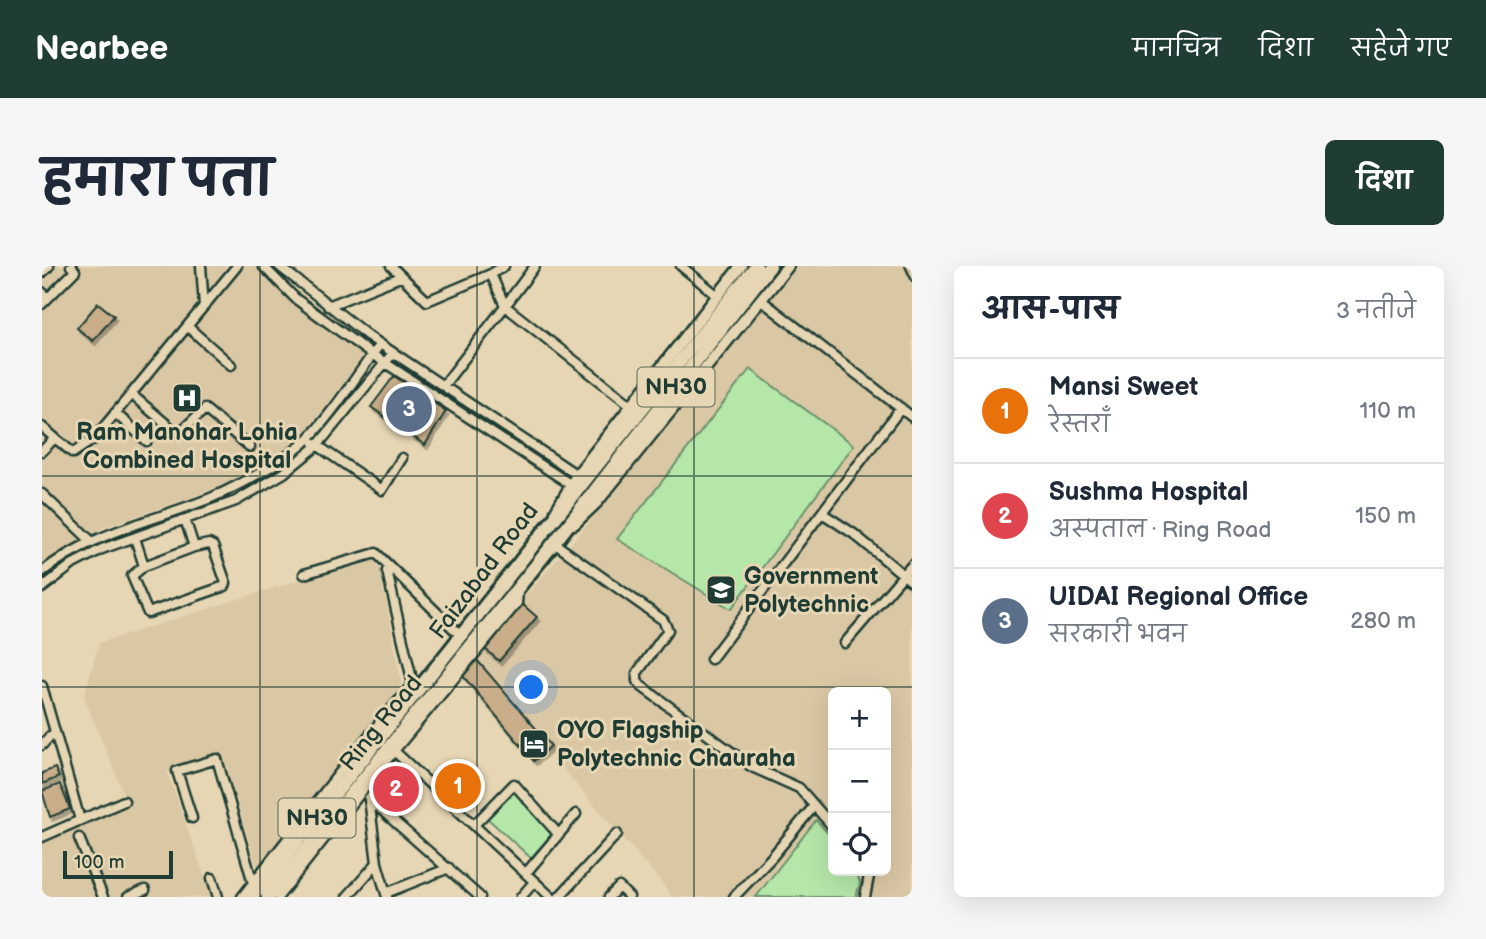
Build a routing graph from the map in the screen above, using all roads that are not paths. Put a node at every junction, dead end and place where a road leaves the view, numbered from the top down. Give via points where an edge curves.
1 (49, 266) edge
2 (71, 266) edge
3 (201, 266) edge
4 (237, 266) edge
5 (263, 266) edge
6 (391, 266) edge
7 (504, 266) edge
8 (535, 266) edge
9 (681, 266) edge
10 (741, 266) edge
11 (756, 266) edge
12 (770, 266) edge
13 (788, 266) edge
14 (284, 268) edge
15 (42, 272) edge
16 (491, 274) junction
17 (400, 277) junction
18 (718, 296) junction
19 (44, 298) edge
20 (761, 300) junction
21 (204, 306) junction
22 (328, 306) junction
23 (506, 306) junction
24 (188, 327) junction
25 (380, 344) junction
26 (393, 353) junction
27 (372, 355) junction
28 (385, 363) junction
29 (231, 365) dead end
30 (443, 386) junction
31 (131, 394) junction
32 (336, 402) junction
33 (632, 406) junction
34 (901, 408) junction
35 (346, 410) junction
36 (115, 413) junction
37 (912, 417) edge
38 (42, 426) edge
39 (516, 434) junction
40 (55, 438) junction
41 (308, 438) junction
42 (147, 441) dead end
43 (509, 444) junction
44 (317, 446) junction
45 (250, 447) dead end
46 (42, 451) edge
47 (402, 458) dead end
48 (577, 475) junction
49 (570, 484) junction
50 (42, 494) edge
51 (577, 504) junction
52 (822, 513) junction
53 (185, 519) junction
54 (135, 538) junction
55 (541, 539) junction
56 (91, 541) junction
57 (554, 543) junction
58 (194, 547) junction
59 (912, 565) edge
60 (144, 566) junction
61 (390, 567) junction
62 (42, 572) edge
63 (304, 574) dead end
64 (904, 575) junction
65 (912, 582) edge
66 (42, 588) edge
67 (462, 636) junction
68 (845, 643) dead end
69 (711, 659) dead end
70 (418, 684) junction
71 (42, 686) edge
72 (55, 734) junction
73 (384, 742) junction
74 (42, 745) edge
75 (368, 785) junction
76 (369, 799) junction
77 (124, 801) dead end
78 (814, 806) junction
79 (576, 814) dead end
80 (192, 818) dead end
81 (80, 820) junction
82 (828, 821) edge
83 (475, 824) junction
84 (617, 834) dead end
85 (559, 835) junction
86 (42, 837) edge
87 (79, 838) dead end
88 (377, 863) junction
89 (449, 868) junction
90 (526, 873) junction
91 (869, 876) edge
92 (212, 878) dead end
93 (535, 881) junction
94 (253, 883) junction
95 (355, 887) junction
96 (145, 890) dead end
97 (387, 895) edge
98 (474, 895) edge
99 (103, 897) edge
100 (128, 897) edge
101 (218, 897) edge
102 (242, 897) edge
103 (253, 897) edge
104 (268, 897) edge
105 (278, 897) edge
106 (346, 897) edge
107 (357, 897) edge
108 (521, 897) edge
109 (551, 897) edge
110 (559, 897) edge
111 (609, 897) edge
112 (629, 897) edge
113 (734, 897) edge
114 (865, 897) edge

1 - 15 street
2 - 19 street via 75,271
3 - 21 street
4 - 21 street
5 - 27 street via 296,299
6 - 17 street
7 - 16 street
8 - 23 street
9 - 18 street
10 - 18 main road, Faizabad Road
11 - 51 highway, NH30
12 - 51 highway, NH30
13 - 20 main road, Faizabad Road
14 - 22 street
16 - 17 street via 427,301
16 - 23 street
17 - 22 street
18 - 33 main road, Faizabad Road
20 - 34 street
20 - 57 main road, Faizabad Road via 596,503
21 - 24 street
22 - 25 street
23 - 30 street
23 - 33 street
24 - 29 street
24 - 31 street
25 - 26 street
25 - 27 street
26 - 28 street
26 - 30 street
27 - 28 street
27 - 32 street
28 - 35 street
28 - 43 street
30 - 39 street
31 - 36 street
31 - 45 street via 178,433 205,410
32 - 35 street
32 - 41 street
33 - 48 main road, Faizabad Road
34 - 37 street
34 - 52 street
35 - 44 street
36 - 40 street via 94,439 73,453
36 - 42 street
38 - 40 street
39 - 43 street
39 - 48 street
40 - 46 street
41 - 44 street
41 - 56 street via 252,478
43 - 49 street
44 - 47 street via 382,490
44 - 53 street via 284,473 236,500
48 - 49 main road, Faizabad Road
49 - 55 main road, Faizabad Road
50 - 56 street
51 - 55 highway, NH30
51 - 57 highway, NH30
52 - 64 street
52 - 69 street
53 - 54 street
53 - 58 street
54 - 60 street
54 - 66 street via 73,564
55 - 67 highway, Faizabad Road / NH30
56 - 62 street
57 - 73 highway, Ring Road / NH30
57 - 78 street via 663,620 668,630 637,673 641,686 752,767 799,788
58 - 60 street
58 - 60 street via 213,546 225,586 148,613 131,576
59 - 64 street
61 - 63 street via 376,553
61 - 67 street
61 - 70 street via 387,571
64 - 65 street
64 - 68 street
67 - 70 highway, Faizabad Road / NH30
70 - 73 highway, Faizabad Road / NH30
71 - 72 street
72 - 74 street
72 - 81 street
73 - 75 street
73 - 83 street
73 - 94 street
73 - 103 highway, Faizabad Road / NH30
73 - 104 highway, Ring Road / NH30
75 - 76 street
75 - 105 street
76 - 88 street
76 - 89 street
77 - 81 street
78 - 82 street
78 - 113 street
79 - 85 street
80 - 94 street via 177,771 217,759
81 - 86 street
83 - 85 street via 514,784
83 - 90 street
84 - 110 street
85 - 90 street
87 - 99 street
88 - 95 street
88 - 97 street
89 - 97 street
89 - 98 street
90 - 93 street
91 - 114 street
92 - 101 street
93 - 108 street
93 - 109 street
94 - 102 street
95 - 106 street
95 - 107 street
96 - 100 street
111 - 112 street via 619,887

